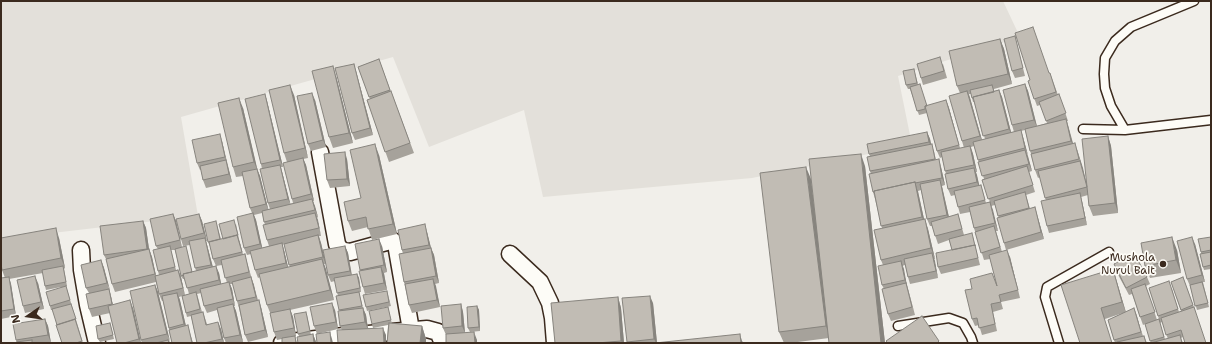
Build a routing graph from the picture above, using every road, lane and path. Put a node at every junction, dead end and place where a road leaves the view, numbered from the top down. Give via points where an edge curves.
1 (1194, 1) edge
2 (1211, 120) edge
3 (1083, 129) dead end
4 (1125, 130) junction
5 (320, 152) dead end
6 (81, 250) dead end
7 (1109, 252) dead end
8 (510, 254) dead end
9 (898, 326) dead end
10 (411, 330) junction
11 (97, 343) edge
12 (282, 343) edge
13 (443, 343) edge
14 (555, 343) edge
15 (973, 343) edge
16 (1059, 343) edge

1 - 4 lane via 1131,27 1115,41 1105,58 1105,88 1111,106
2 - 4 lane
3 - 4 lane
5 - 10 street via 337,244 340,249 350,252 390,241 396,244
6 - 11 street via 88,305
7 - 16 lane via 1047,287 1045,297
8 - 14 street via 540,282 550,303
9 - 15 lane via 949,318 963,323
10 - 12 street
10 - 13 street via 427,329 438,332

